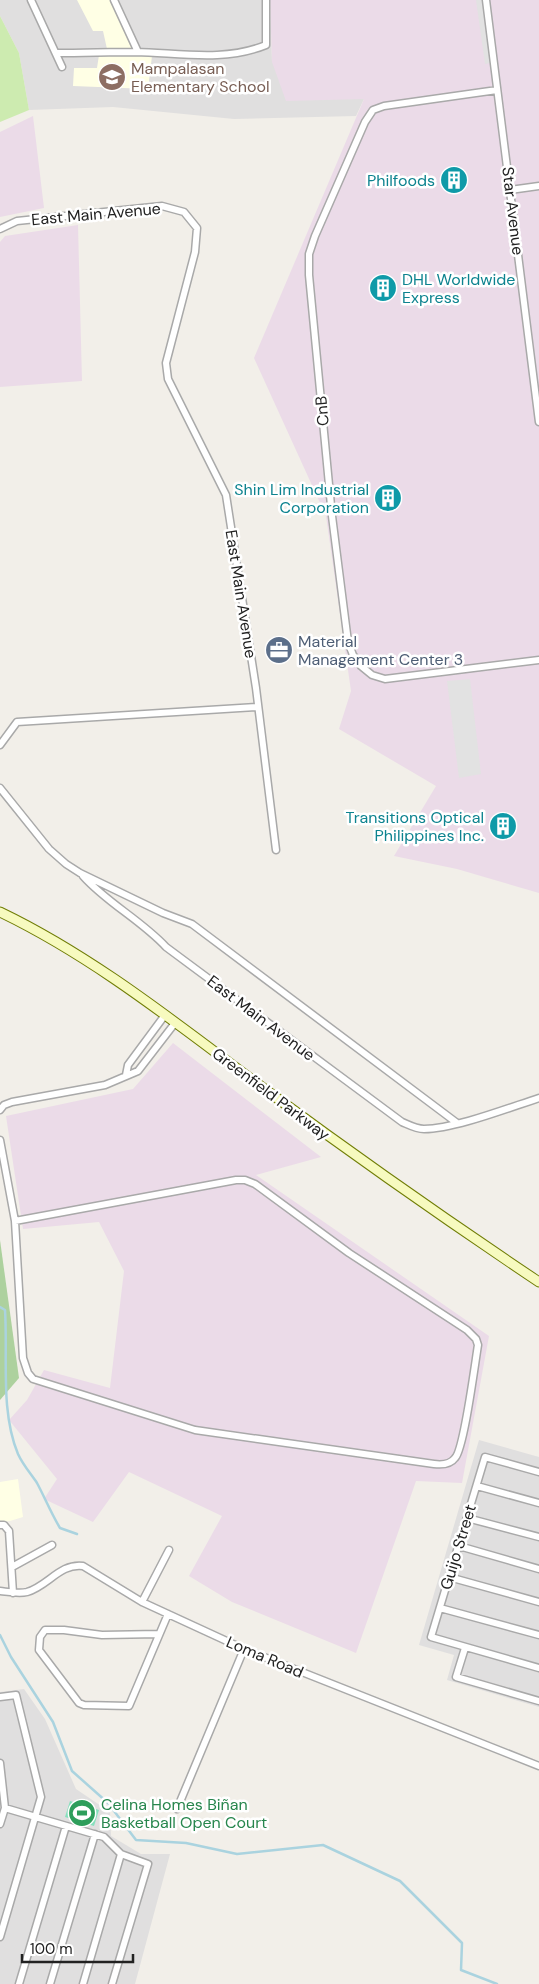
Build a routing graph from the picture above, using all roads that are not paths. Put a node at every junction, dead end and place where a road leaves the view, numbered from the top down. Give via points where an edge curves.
1 (31, 0) edge
2 (114, 0) edge
3 (266, 0) edge
4 (486, 0) edge
5 (138, 52) junction
6 (56, 53) junction
7 (62, 67) dead end
8 (497, 90) junction
9 (539, 186) edge
10 (510, 190) junction
11 (0, 229) edge
12 (539, 422) edge
13 (539, 660) edge
14 (257, 707) junction
15 (0, 745) edge
16 (0, 788) edge
17 (276, 850) dead end
18 (80, 873) junction
19 (0, 912) edge
20 (165, 1015) junction
21 (175, 1022) junction
22 (126, 1075) junction
23 (539, 1098) edge
24 (0, 1110) edge
25 (457, 1123) junction
26 (0, 1140) edge
27 (15, 1220) junction
28 (539, 1282) edge
29 (539, 1472) edge
30 (476, 1486) junction
31 (539, 1503) edge
32 (467, 1518) junction
33 (0, 1525) edge
34 (539, 1536) edge
35 (52, 1545) dead end
36 (459, 1546) junction
37 (169, 1550) dead end
38 (12, 1567) junction
39 (539, 1568) edge
40 (449, 1577) junction
41 (0, 1591) edge
42 (14, 1593) junction
43 (142, 1602) junction
44 (539, 1602) edge
45 (440, 1608) junction
46 (168, 1614) junction
47 (159, 1634) junction
48 (539, 1635) edge
49 (465, 1648) junction
50 (244, 1649) junction
51 (539, 1668) edge
52 (0, 1697) edge
53 (539, 1701) edge
54 (0, 1764) edge
55 (539, 1766) edge
56 (2, 1796) edge
57 (5, 1808) junction
58 (177, 1809) dead end
59 (35, 1818) junction
60 (0, 1824) edge
61 (66, 1826) junction
62 (95, 1834) junction
63 (122, 1854) junction
64 (0, 1937) edge
65 (19, 1984) edge
66 (50, 1984) edge
67 (83, 1984) edge
68 (112, 1984) edge

1 - 6 street
2 - 5 street
3 - 5 street via 266,45 233,54 207,56
4 - 8 street, Star Avenue
5 - 6 street
6 - 7 street
8 - 10 street, Star Avenue
8 - 13 street, CnB via 373,110 317,231 310,254 309,275 332,516 348,642 355,659 368,672 385,679
9 - 10 street
10 - 12 street, Star Avenue
11 - 14 street, East Main Avenue via 17,221 162,206 184,212 197,228 195,252 166,363 168,379 226,495
14 - 15 street via 17,722
14 - 17 street, East Main Avenue
16 - 18 street, East Main Avenue via 49,849
18 - 25 street, East Main Avenue via 192,924
18 - 25 street, East Main Avenue via 166,947 391,1116 418,1128
19 - 20 main road, Greenfield Parkway via 71,951
20 - 21 main road, Greenfield Parkway
20 - 22 street via 128,1065
21 - 22 street via 141,1068
21 - 28 main road, Greenfield Parkway via 356,1157
22 - 24 street via 105,1085 12,1102
23 - 25 street, East Main Avenue
26 - 27 street
27 - 27 street via 22,1351 26,1370 34,1379 202,1432 434,1464 449,1463 457,1456 462,1444 473,1377 476,1339 343,1249 255,1184 236,1180
29 - 30 street, Guijo Street via 485,1458
30 - 31 street
30 - 32 street, Guijo Street
32 - 34 street
32 - 36 street, Guijo Street
33 - 38 street via 8,1531
35 - 38 street
36 - 39 street
36 - 40 street, Guijo Street
37 - 43 street
38 - 42 street
40 - 44 street
40 - 45 street, Guijo Street
41 - 42 street, Loma Road
42 - 43 street, Loma Road via 27,1592 61,1570 75,1565 83,1566
43 - 46 street, Loma Road
45 - 48 street
45 - 49 street, Guijo Street via 431,1638
46 - 47 street
46 - 50 street, Loma Road
47 - 47 street via 129,1706 84,1705 79,1702 39,1650 40,1637 45,1630 102,1635
49 - 51 street
49 - 53 street via 456,1677
50 - 55 street, Loma Road
50 - 58 street
52 - 59 street via 16,1695 41,1797
54 - 56 street
56 - 57 street
57 - 59 street
57 - 60 street
59 - 61 street
59 - 64 street
61 - 62 street
61 - 65 street
62 - 63 street via 104,1837
62 - 66 street
63 - 67 street
63 - 68 street via 148,1864

